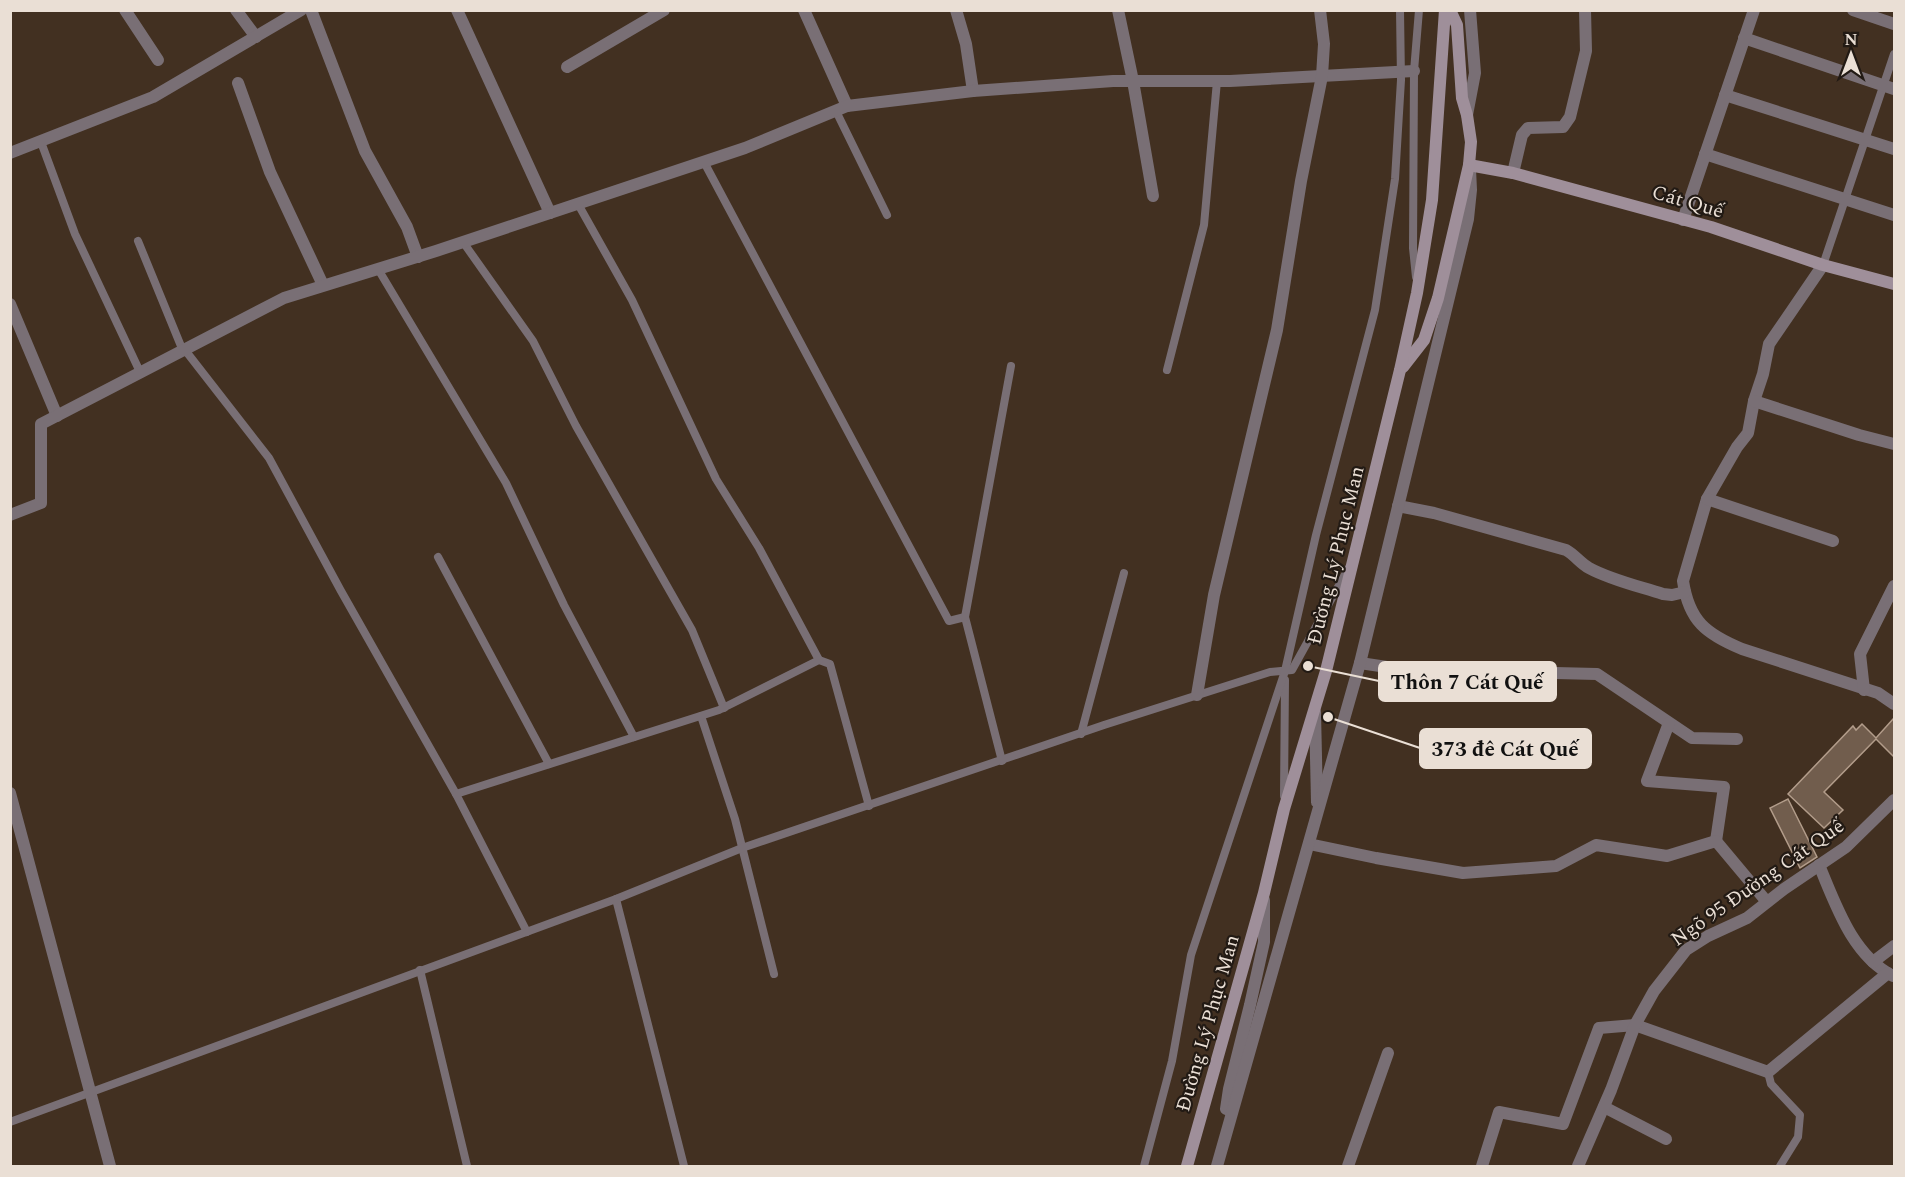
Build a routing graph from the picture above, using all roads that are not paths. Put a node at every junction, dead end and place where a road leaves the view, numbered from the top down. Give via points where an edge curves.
1 (125, 10) edge
2 (236, 10) edge
3 (301, 10) edge
4 (311, 10) edge
5 (458, 10) edge
6 (664, 10) edge
7 (804, 10) edge
8 (956, 10) edge
9 (1118, 10) edge
10 (1320, 10) edge
11 (1400, 10) edge
12 (1419, 10) edge
13 (1447, 10) edge
14 (1470, 10) edge
15 (1585, 10) edge
16 (1754, 10) edge
17 (1853, 10) edge
18 (1894, 24) edge
19 (256, 37) junction
20 (1744, 38) junction
21 (1894, 54) edge
22 (158, 60) dead end
23 (567, 68) dead end
24 (1414, 71) junction
25 (1400, 72) junction
26 (1322, 76) junction
27 (1133, 81) junction
28 (1217, 81) junction
29 (238, 83) dead end
30 (1890, 87) edge
31 (973, 92) junction
32 (1725, 95) junction
33 (842, 109) junction
34 (1467, 115) junction
35 (1865, 141) junction
36 (41, 142) junction
37 (1894, 149) edge
38 (10, 153) edge
39 (1705, 154) junction
40 (704, 162) junction
41 (1469, 165) junction
42 (1513, 173) junction
43 (1154, 196) dead end
44 (1845, 199) junction
45 (578, 204) junction
46 (550, 213) junction
47 (887, 215) dead end
48 (1894, 215) edge
49 (1683, 220) junction
50 (138, 241) dead end
51 (463, 242) junction
52 (418, 257) junction
53 (1823, 264) junction
54 (378, 269) junction
55 (1894, 284) edge
56 (323, 285) junction
57 (1417, 293) junction
58 (10, 304) edge
59 (184, 351) junction
60 (1011, 366) dead end
61 (1167, 370) dead end
62 (1400, 370) junction
63 (141, 374) junction
64 (1754, 401) junction
65 (57, 416) junction
66 (1894, 444) edge
67 (1707, 499) junction
68 (1398, 506) junction
69 (10, 515) edge
70 (1833, 541) dead end
71 (438, 558) dead end
72 (1354, 558) junction
73 (1124, 573) dead end
74 (1894, 586) edge
75 (1685, 592) junction
76 (965, 617) junction
77 (819, 660) junction
78 (1360, 663) junction
79 (1285, 671) junction
80 (1864, 690) junction
81 (1197, 695) junction
82 (1894, 704) edge
83 (724, 708) junction
84 (1315, 711) junction
85 (701, 716) junction
86 (1669, 723) junction
87 (1081, 734) junction
88 (634, 737) junction
89 (1737, 739) dead end
90 (1002, 761) junction
91 (549, 764) junction
92 (10, 794) edge
93 (456, 794) junction
94 (1894, 800) edge
95 (869, 806) junction
96 (1284, 809) junction
97 (1318, 816) junction
98 (1716, 841) junction
99 (1309, 844) junction
100 (742, 848) junction
101 (1819, 865) junction
102 (1264, 893) junction
103 (616, 899) junction
104 (1767, 902) junction
105 (526, 932) junction
106 (1894, 946) edge
107 (1873, 962) junction
108 (420, 970) junction
109 (774, 974) dead end
110 (1891, 975) edge
111 (1635, 1025) junction
112 (1388, 1053) dead end
113 (1768, 1072) junction
114 (90, 1093) junction
115 (1604, 1107) junction
116 (10, 1122) edge
117 (1666, 1139) dead end
118 (110, 1167) edge
119 (467, 1167) edge
120 (684, 1167) edge
121 (1144, 1167) edge
122 (1187, 1167) edge
123 (1217, 1167) edge
124 (1348, 1167) edge
125 (1482, 1167) edge
126 (1578, 1167) edge
127 (1780, 1167) edge

1 - 22 street
2 - 19 street
3 - 19 street
4 - 52 street via 365,152 407,227
5 - 46 street
6 - 23 street
7 - 33 street
8 - 31 street
9 - 27 street
10 - 26 street
11 - 25 lane
12 - 24 lane
13 - 34 main road via 1457,25 1461,98
13 - 57 main road, Đường Lý Phục Man via 1432,200
14 - 34 street via 1474,73
15 - 42 street via 1586,51 1570,117 1563,127 1528,128 1522,135
16 - 20 street
17 - 18 street
19 - 36 street via 153,97
20 - 30 street
20 - 32 street
21 - 30 lane
24 - 25 street
24 - 57 lane via 1413,248
25 - 26 street
25 - 79 lane via 1395,179 1375,310
26 - 28 street
26 - 81 street via 1277,330 1214,596
27 - 28 street
27 - 31 street
27 - 43 street
28 - 61 lane via 1204,225
29 - 56 street via 270,172
30 - 35 lane
31 - 33 street
32 - 35 street
32 - 39 street
33 - 40 street
33 - 47 lane
34 - 41 main road
35 - 37 street
35 - 44 lane
36 - 38 street
36 - 63 lane via 75,234
39 - 44 street
39 - 49 street
40 - 45 street
40 - 76 lane via 950,621
41 - 42 main road, Cát Quế
41 - 62 main road via 1424,340
41 - 68 street via 1468,219
42 - 49 main road, Cát Quế
44 - 48 street
44 - 53 lane
45 - 46 street
45 - 77 lane via 632,300 716,479 759,548
46 - 51 street
49 - 53 main road, Cát Quế
50 - 59 lane
51 - 52 street
51 - 83 lane via 533,341 576,426 692,630
52 - 54 street
53 - 55 main road, Cát Quế
53 - 64 street via 1769,344
54 - 56 street
54 - 88 lane via 506,483 564,605
56 - 59 street via 284,298
57 - 62 main road, Đường Lý Phục Man
58 - 65 street
59 - 63 street
59 - 93 lane via 269,458
60 - 76 lane
62 - 72 main road, Đường Lý Phục Man
63 - 65 street
64 - 66 street
64 - 67 street via 1748,433
65 - 69 street via 41,424 41,503
67 - 70 street
67 - 75 street via 1683,581
68 - 75 street via 1566,550 1598,573 1663,594
68 - 78 street
71 - 91 lane
72 - 79 lane via 1292,670
72 - 84 main road, Đường Lý Phục Man
73 - 87 lane
74 - 80 street via 1860,654
75 - 80 street via 1696,620 1720,640
76 - 90 lane
77 - 83 lane
77 - 95 lane via 830,664
78 - 86 street via 1400,669 1597,674
78 - 97 street
79 - 81 lane
79 - 96 lane
79 - 121 lane via 1191,955 1172,1061
80 - 82 street via 1878,693
81 - 87 lane
83 - 85 lane
84 - 96 main road, Đường Lý Phục Man
84 - 97 street
85 - 88 lane
85 - 100 lane
86 - 89 street via 1692,738
86 - 98 street via 1647,781 1724,787
87 - 90 lane
88 - 91 lane
90 - 95 lane
91 - 93 lane
92 - 114 street
93 - 105 lane
94 - 101 street, Ngõ 95 Đường Cát Quế via 1846,847
95 - 100 lane
96 - 102 main road, Đường Lý Phục Man
97 - 99 street
98 - 99 street via 1667,856 1596,845 1556,866 1463,873
98 - 104 street
99 - 123 street
100 - 103 lane
100 - 109 lane
101 - 104 street, Ngõ 95 Đường Cát Quế
101 - 107 street via 1840,914 1865,956
102 - 122 main road, Đường Lý Phục Man
102 - 123 street via 1264,942 1228,1089
103 - 105 lane
103 - 120 lane
104 - 111 street, Ngõ 95 Đường Cát Quế via 1747,918 1686,950 1654,991
105 - 108 lane
106 - 107 street
107 - 110 street
108 - 114 lane
108 - 119 lane
110 - 113 street
111 - 113 street
111 - 115 street, Ngõ 95 Đường Cát Quế
111 - 125 street via 1599,1028 1563,1124 1499,1112
112 - 124 street
113 - 127 lane via 1771,1084 1800,1115 1798,1137
114 - 116 lane
114 - 118 street
115 - 117 street
115 - 126 street, Ngõ 95 Đường Cát Quế

